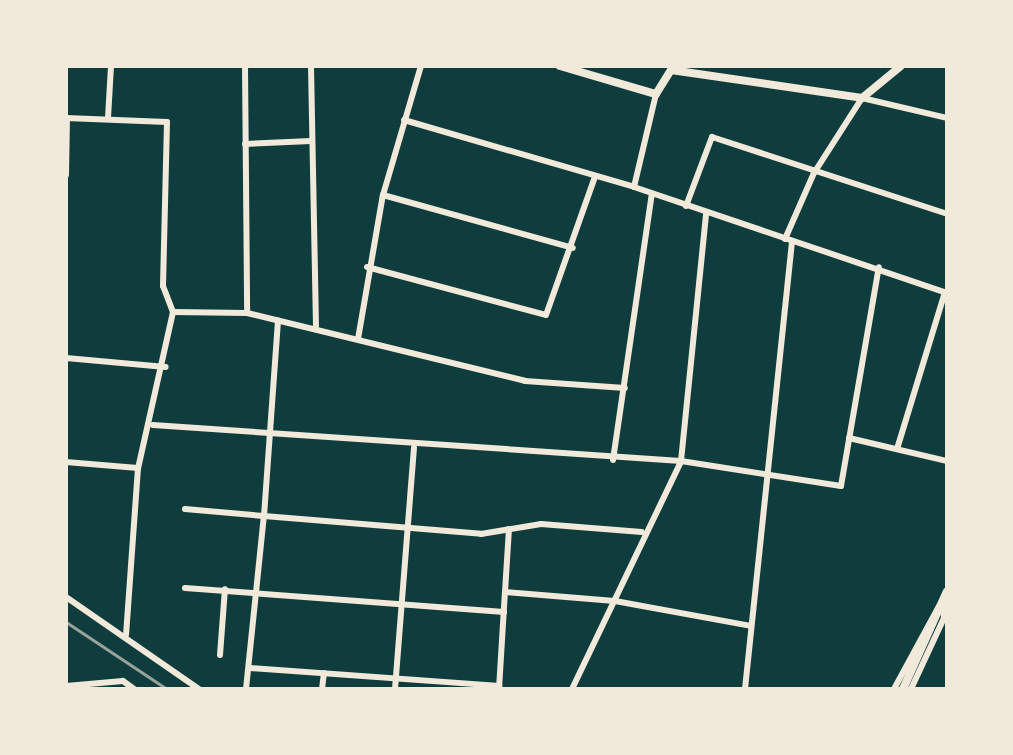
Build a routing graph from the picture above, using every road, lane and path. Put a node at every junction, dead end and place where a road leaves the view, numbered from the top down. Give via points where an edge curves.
1 (111, 66) edge
2 (245, 66) edge
3 (311, 66) edge
4 (421, 66) edge
5 (560, 66) edge
6 (901, 66) edge
7 (672, 68) edge
8 (656, 94) junction
9 (862, 98) junction
10 (67, 118) edge
11 (108, 118) junction
12 (947, 118) edge
13 (404, 120) junction
14 (311, 141) junction
15 (245, 144) junction
16 (814, 173) junction
17 (66, 175) edge
18 (595, 177) junction
19 (634, 187) junction
20 (652, 194) junction
21 (383, 195) junction
22 (686, 206) junction
23 (706, 213) junction
24 (947, 214) edge
25 (788, 240) junction
26 (573, 248) junction
27 (367, 267) junction
28 (879, 267) junction
29 (946, 292) edge
30 (173, 312) junction
31 (247, 313) junction
32 (278, 321) junction
33 (316, 326) junction
34 (358, 339) junction
35 (66, 358) edge
36 (166, 367) junction
37 (625, 388) junction
38 (153, 425) junction
39 (273, 437) junction
40 (849, 438) junction
41 (414, 448) junction
42 (897, 449) junction
43 (613, 460) junction
44 (681, 461) junction
45 (947, 461) edge
46 (66, 462) edge
47 (138, 468) junction
48 (764, 474) junction
49 (185, 509) dead end
50 (264, 516) junction
51 (408, 529) junction
52 (509, 529) junction
53 (642, 532) junction
54 (185, 588) dead end
55 (225, 589) junction
56 (255, 590) junction
57 (947, 591) edge
58 (505, 592) junction
59 (66, 597) edge
60 (615, 601) junction
61 (401, 604) junction
62 (945, 605) edge
63 (504, 612) junction
64 (751, 626) junction
65 (126, 635) junction
66 (220, 655) dead end
67 (250, 668) junction
68 (324, 673) junction
69 (396, 678) junction
70 (66, 686) edge
71 (499, 688) edge
72 (134, 689) edge
73 (199, 689) edge
74 (246, 689) edge
75 (322, 689) edge
76 (395, 689) edge
77 (572, 689) edge
78 (745, 689) edge
79 (894, 689) edge
80 (903, 689) edge
81 (911, 689) edge

1 - 11 street
2 - 15 street
3 - 14 street
4 - 13 street
5 - 8 street
6 - 9 street
7 - 8 street
7 - 9 street
8 - 19 street
9 - 12 street
9 - 16 street
10 - 11 street
10 - 17 street
11 - 30 street via 167,122 163,286
13 - 18 street
13 - 21 street
14 - 15 street
14 - 33 street
15 - 31 street
16 - 22 street via 712,137
16 - 24 street
16 - 25 street
18 - 19 street
18 - 26 street
19 - 20 street
20 - 22 street
20 - 37 street
21 - 26 street
21 - 27 street
22 - 23 street
23 - 25 street
23 - 44 street
25 - 28 street
25 - 48 street
26 - 27 street via 546,315
27 - 34 street
28 - 29 street
28 - 40 street
29 - 42 street
30 - 31 street
30 - 36 street
31 - 32 street
32 - 33 street
32 - 39 street
33 - 34 street
34 - 37 street via 525,381
35 - 36 street
36 - 38 street
37 - 43 street
38 - 39 street
38 - 47 street
39 - 41 street
39 - 50 street
40 - 42 street
40 - 48 street via 841,486
41 - 43 street
41 - 51 street
42 - 45 street
43 - 44 street
44 - 48 street
44 - 53 street
46 - 47 street
47 - 65 street
48 - 64 street
49 - 50 street
50 - 51 street
50 - 56 street
51 - 52 street
51 - 61 street
52 - 53 street via 541,524
52 - 58 street
53 - 60 street
54 - 55 street
55 - 56 street
55 - 66 street
56 - 61 street
56 - 67 street
57 - 62 street
58 - 60 street
58 - 63 street
59 - 65 street
60 - 64 street
60 - 77 street
61 - 63 street
61 - 69 street
62 - 79 street via 934,608
62 - 80 street
62 - 81 street
63 - 71 street
64 - 78 street
65 - 73 street
67 - 68 street
67 - 74 street
68 - 69 street
68 - 75 street
69 - 71 street
69 - 76 street
70 - 72 street via 123,681

